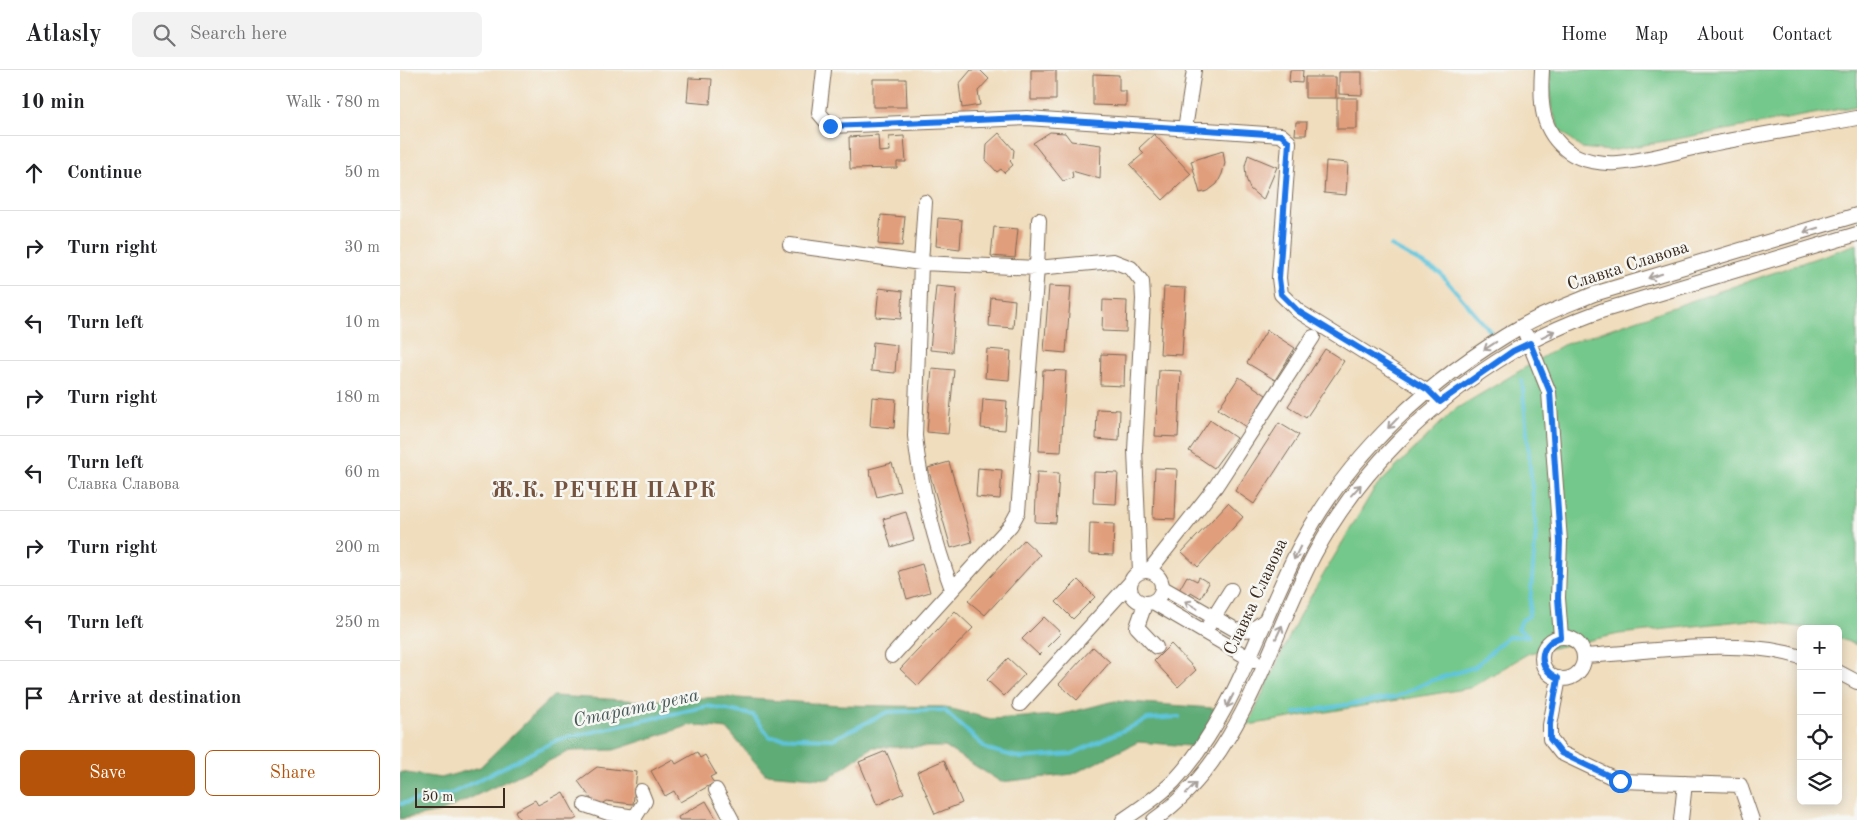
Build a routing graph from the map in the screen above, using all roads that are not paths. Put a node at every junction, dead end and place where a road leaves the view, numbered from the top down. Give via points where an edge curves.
1 (824, 70) edge
2 (1194, 70) edge
3 (1542, 70) edge
4 (1857, 118) edge
5 (1185, 129) junction
6 (925, 202) dead end
7 (1857, 215) edge
8 (1039, 220) dead end
9 (1857, 234) edge
10 (790, 245) dead end
11 (921, 263) junction
12 (1037, 268) junction
13 (1522, 326) junction
14 (1314, 337) dead end
15 (1530, 343) junction
16 (1428, 390) junction
17 (1440, 402) junction
18 (1145, 572) junction
19 (1130, 583) junction
20 (1162, 588) junction
21 (952, 589) junction
22 (1231, 590) dead end
23 (1144, 602) junction
24 (1105, 610) junction
25 (1213, 618) junction
26 (1265, 620) junction
27 (1204, 632) junction
28 (1561, 637) junction
29 (1156, 646) dead end
30 (892, 656) dead end
31 (1584, 656) junction
32 (1797, 656) edge
33 (1248, 658) junction
34 (1264, 665) junction
35 (1842, 674) edge
36 (1558, 678) junction
37 (1857, 682) edge
38 (1020, 704) dead end
39 (1685, 783) junction
40 (716, 790) dead end
41 (640, 791) dead end
42 (585, 805) dead end
43 (635, 818) edge
44 (732, 820) edge
45 (1123, 820) edge
46 (1154, 820) edge
47 (1681, 820) edge
48 (1752, 820) edge

1 - 5 street via 819,113 830,126 1026,118
2 - 5 street
3 - 4 street via 1540,100 1550,132 1570,153 1592,162 1617,163
5 - 16 street via 1281,135 1289,142 1279,278 1281,294 1298,311
6 - 11 street
7 -> 13 street, Славка Славова via 1594,294
8 - 12 street
15 -> 9 street, Славка Славова via 1601,311
10 - 11 street
11 - 12 street
11 - 21 street via 917,457 943,565
12 - 18 street via 1113,261 1131,268 1142,282 1144,299 1135,450
12 - 21 street via 1018,512 1011,525
13 - 15 street
13 -> 16 street, Славка Славова
14 - 18 street via 1216,486
15 - 17 street, Славка Славова via 1513,351
15 - 28 street via 1550,392 1560,541 1558,598
16 - 17 street
16 -> 26 street, Славка Славова via 1393,421 1337,486 1299,547
34 -> 17 street, Славка Славова via 1314,556 1345,504 1405,435
18 - 19 street
18 - 20 street via 1160,579
19 - 23 street via 1131,594
19 - 24 street
20 - 23 street via 1161,594
25 -> 20 street
21 - 30 street
22 - 25 street
23 - 24 street
23 - 27 street
23 - 29 street via 1136,627
24 - 38 street
25 - 26 street via 1227,627 1247,631
25 - 27 street
26 - 33 street, Славка Славова
27 - 33 street
28 - 31 street via 1579,644
28 - 36 street via 1549,642 1543,653 1544,666
31 - 32 street via 1756,647
31 - 36 street via 1577,674
33 - 34 street
33 -> 45 street, Славка Славова via 1226,709 1188,766 1158,796
46 -> 34 street, Славка Славова via 1182,797 1215,758 1239,722
35 - 37 street
36 - 39 street via 1550,739 1561,753 1620,781
39 - 47 street
39 - 48 street via 1740,785
40 - 44 street
41 - 43 street via 645,801
42 - 43 street

